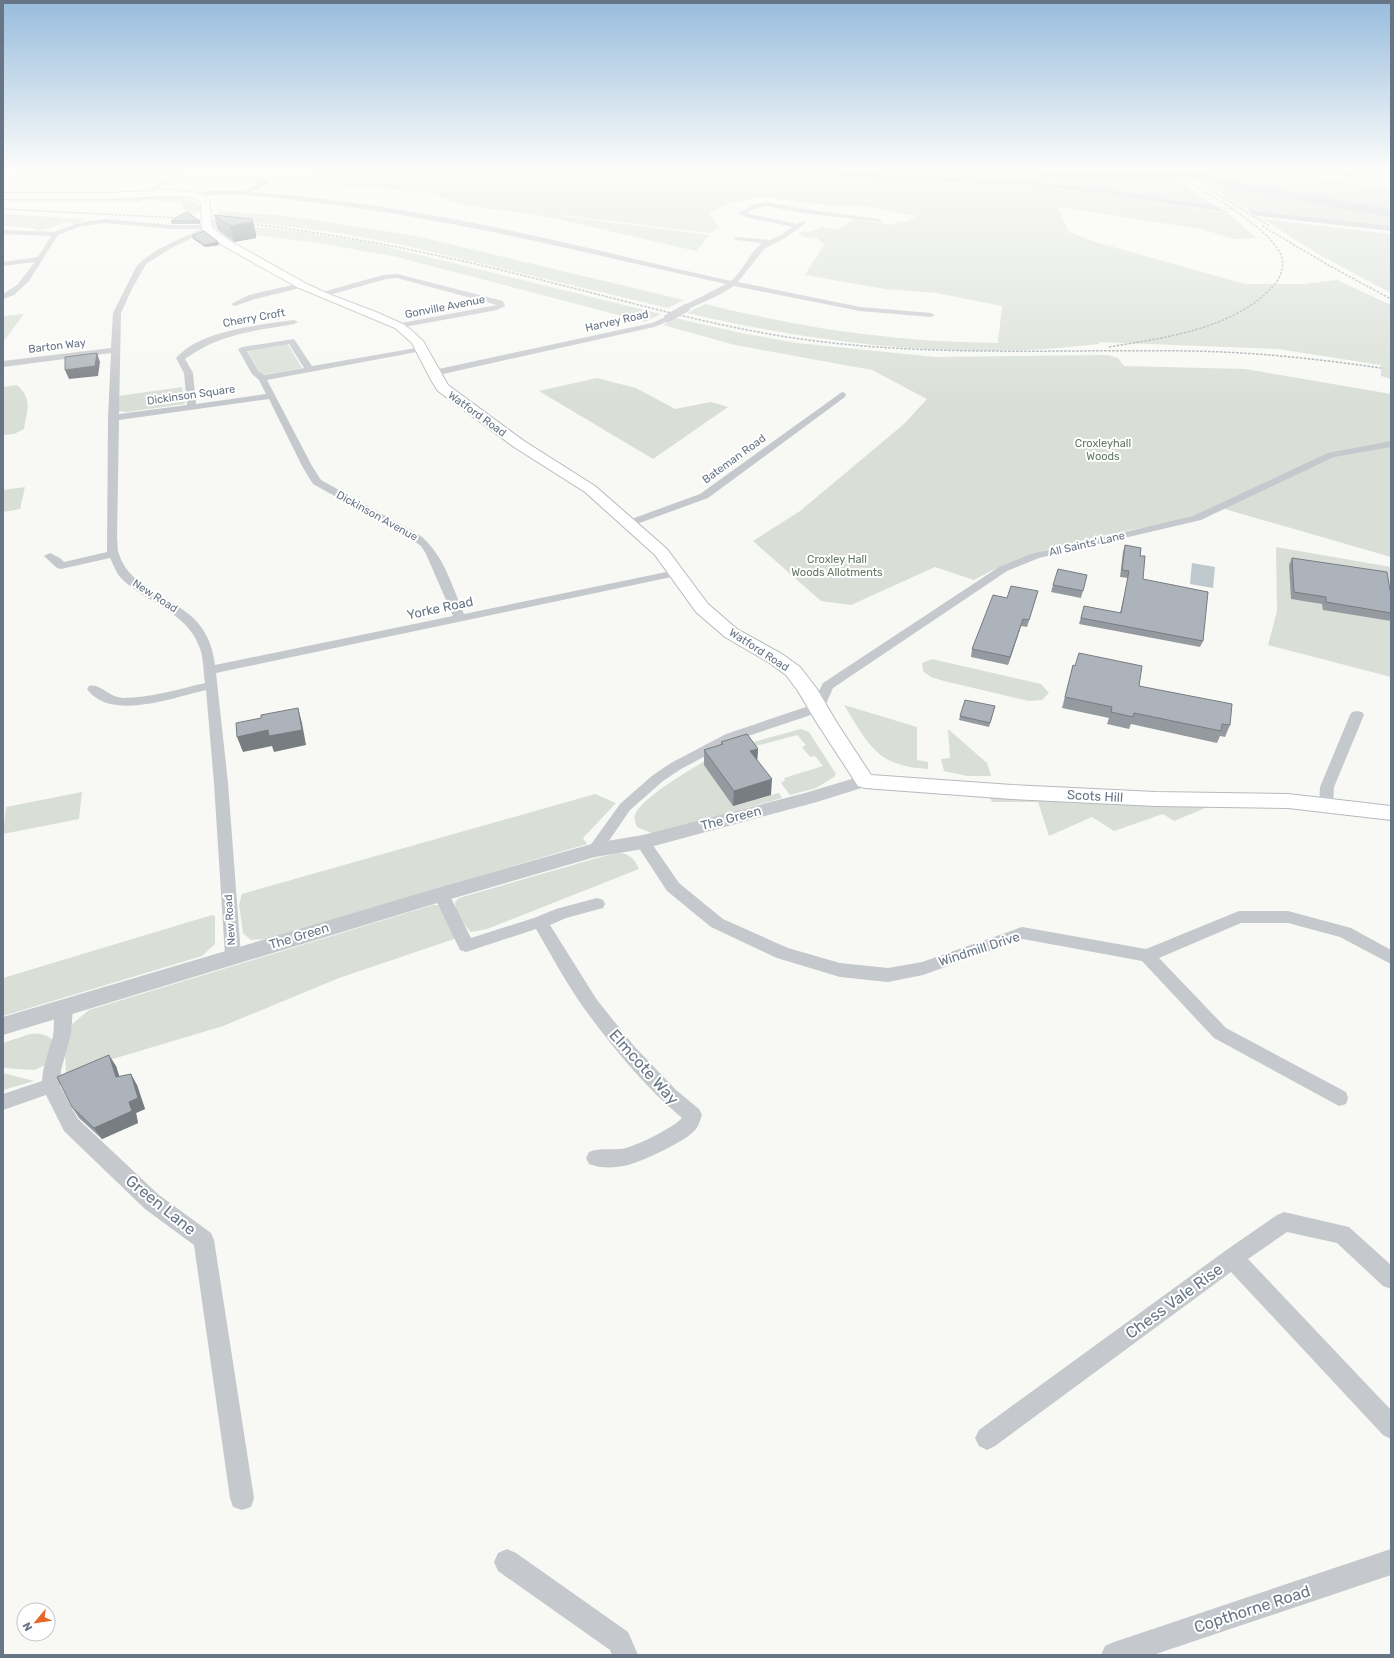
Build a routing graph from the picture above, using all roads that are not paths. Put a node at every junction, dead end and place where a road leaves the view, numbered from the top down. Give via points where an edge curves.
1 (46, 248) edge
2 (168, 248) edge
3 (236, 248) edge
4 (575, 248) edge
5 (760, 248) edge
6 (39, 259) junction
7 (3, 264) edge
8 (732, 284) junction
9 (301, 285) junction
10 (322, 295) junction
11 (3, 297) edge
12 (235, 304) dead end
13 (930, 315) dead end
14 (294, 322) dead end
15 (399, 326) junction
16 (422, 349) junction
17 (115, 350) junction
18 (3, 364) edge
19 (310, 370) junction
20 (434, 373) junction
21 (262, 378) junction
22 (842, 395) dead end
23 (272, 396) junction
24 (192, 407) junction
25 (113, 418) junction
26 (1391, 444) edge
27 (630, 523) junction
28 (113, 554) junction
29 (50, 556) dead end
30 (676, 573) junction
31 (460, 618) junction
32 (211, 670) junction
33 (212, 685) junction
34 (94, 688) dead end
35 (818, 708) junction
36 (1357, 715) dead end
37 (865, 781) junction
38 (1326, 805) junction
39 (1391, 813) edge
40 (1391, 825) edge
41 (643, 842) junction
42 (596, 850) junction
43 (441, 894) junction
44 (596, 904) dead end
45 (540, 922) junction
46 (233, 956) junction
47 (1147, 956) junction
48 (1391, 958) edge
49 (64, 1008) junction
50 (3, 1026) edge
51 (51, 1086) junction
52 (1339, 1098) dead end
53 (3, 1102) edge
54 (596, 1158) dead end
55 (1232, 1258) junction
56 (1391, 1279) edge
57 (1391, 1427) edge
58 (987, 1438) dead end
59 (242, 1498) dead end
60 (507, 1562) dead end
61 (1391, 1562) edge
62 (625, 1655) edge
63 (1114, 1655) edge

1 - 6 street
2 - 17 street, New Road via 139,269 120,304 117,313
3 - 9 main road, Watford Road
4 - 8 street
5 - 8 street, Harvey Road
6 - 7 street
6 - 11 street via 30,277 11,294
8 - 13 street via 847,307
8 - 20 street, Harvey Road, bridge via 654,325
9 - 10 main road, Watford Road
9 - 12 street via 252,296
10 - 15 main road, Watford Road
10 - 15 street, Gonville Avenue via 390,276 500,303 501,306
14 - 24 street, Cherry Croft via 224,333 208,339 180,358 186,364 189,376
15 - 16 main road, Watford Road
16 - 19 street
16 - 20 main road, Watford Road
17 - 18 street, Barton Way
17 - 25 street, New Road
19 - 21 street
19 - 21 street via 291,341 242,349 256,374
20 - 27 main road, Watford Road via 448,394 519,444 590,489
21 - 23 street
22 - 27 street, Bateman Road via 704,496
23 - 24 street, Dickinson Square
23 - 31 street, Dickinson Avenue via 317,482 425,544 432,554
24 - 25 street, Dickinson Square
25 - 28 street, New Road
26 - 35 street, All Saints' Lane via 1331,455 1197,518 1035,556 1003,569 828,686
27 - 30 main road, Watford Road via 661,552
28 - 29 street via 61,566
28 - 32 street, New Road via 124,574 139,588 182,614 194,626 206,647
30 - 31 street, Yorke Road
30 - 35 main road, Watford Road via 702,608 731,633 793,671
31 - 32 street, Yorke Road
32 - 33 street, New Road
33 - 34 street via 132,701 115,701 99,695
33 - 46 street, New Road via 222,783
35 - 37 main road, Watford Road
35 - 42 street via 731,737 676,766 625,807
36 - 38 street via 1327,787
37 - 38 main road, Scots Hill via 1012,792 1156,799 1288,801
37 - 41 street, The Green
38 - 39 main road, Scots Hill
38 - 40 main road, Scots Hill
41 - 42 street, The Green
41 - 47 street, Windmill Drive via 673,888 717,923 783,953 840,970 895,974 923,968 1022,933
42 - 43 street, The Green
43 - 45 street via 466,946
43 - 46 street, The Green
44 - 45 street via 562,912
45 - 54 street, Elmcote Way via 594,1010 669,1096 692,1115 690,1123 679,1133 630,1156
46 - 49 street, The Green
47 - 48 street via 1239,917 1288,917 1345,932
47 - 52 street via 1220,1033
49 - 50 street, The Green
49 - 51 street via 62,1034 52,1070
51 - 53 street
51 - 59 street, Green Lane via 72,1126 152,1202 204,1240
55 - 56 street via 1284,1222 1342,1234
55 - 57 street, Chess Vale Rise
55 - 58 street, Chess Vale Rise
60 - 62 street via 619,1641
61 - 63 street, Copthorne Road

